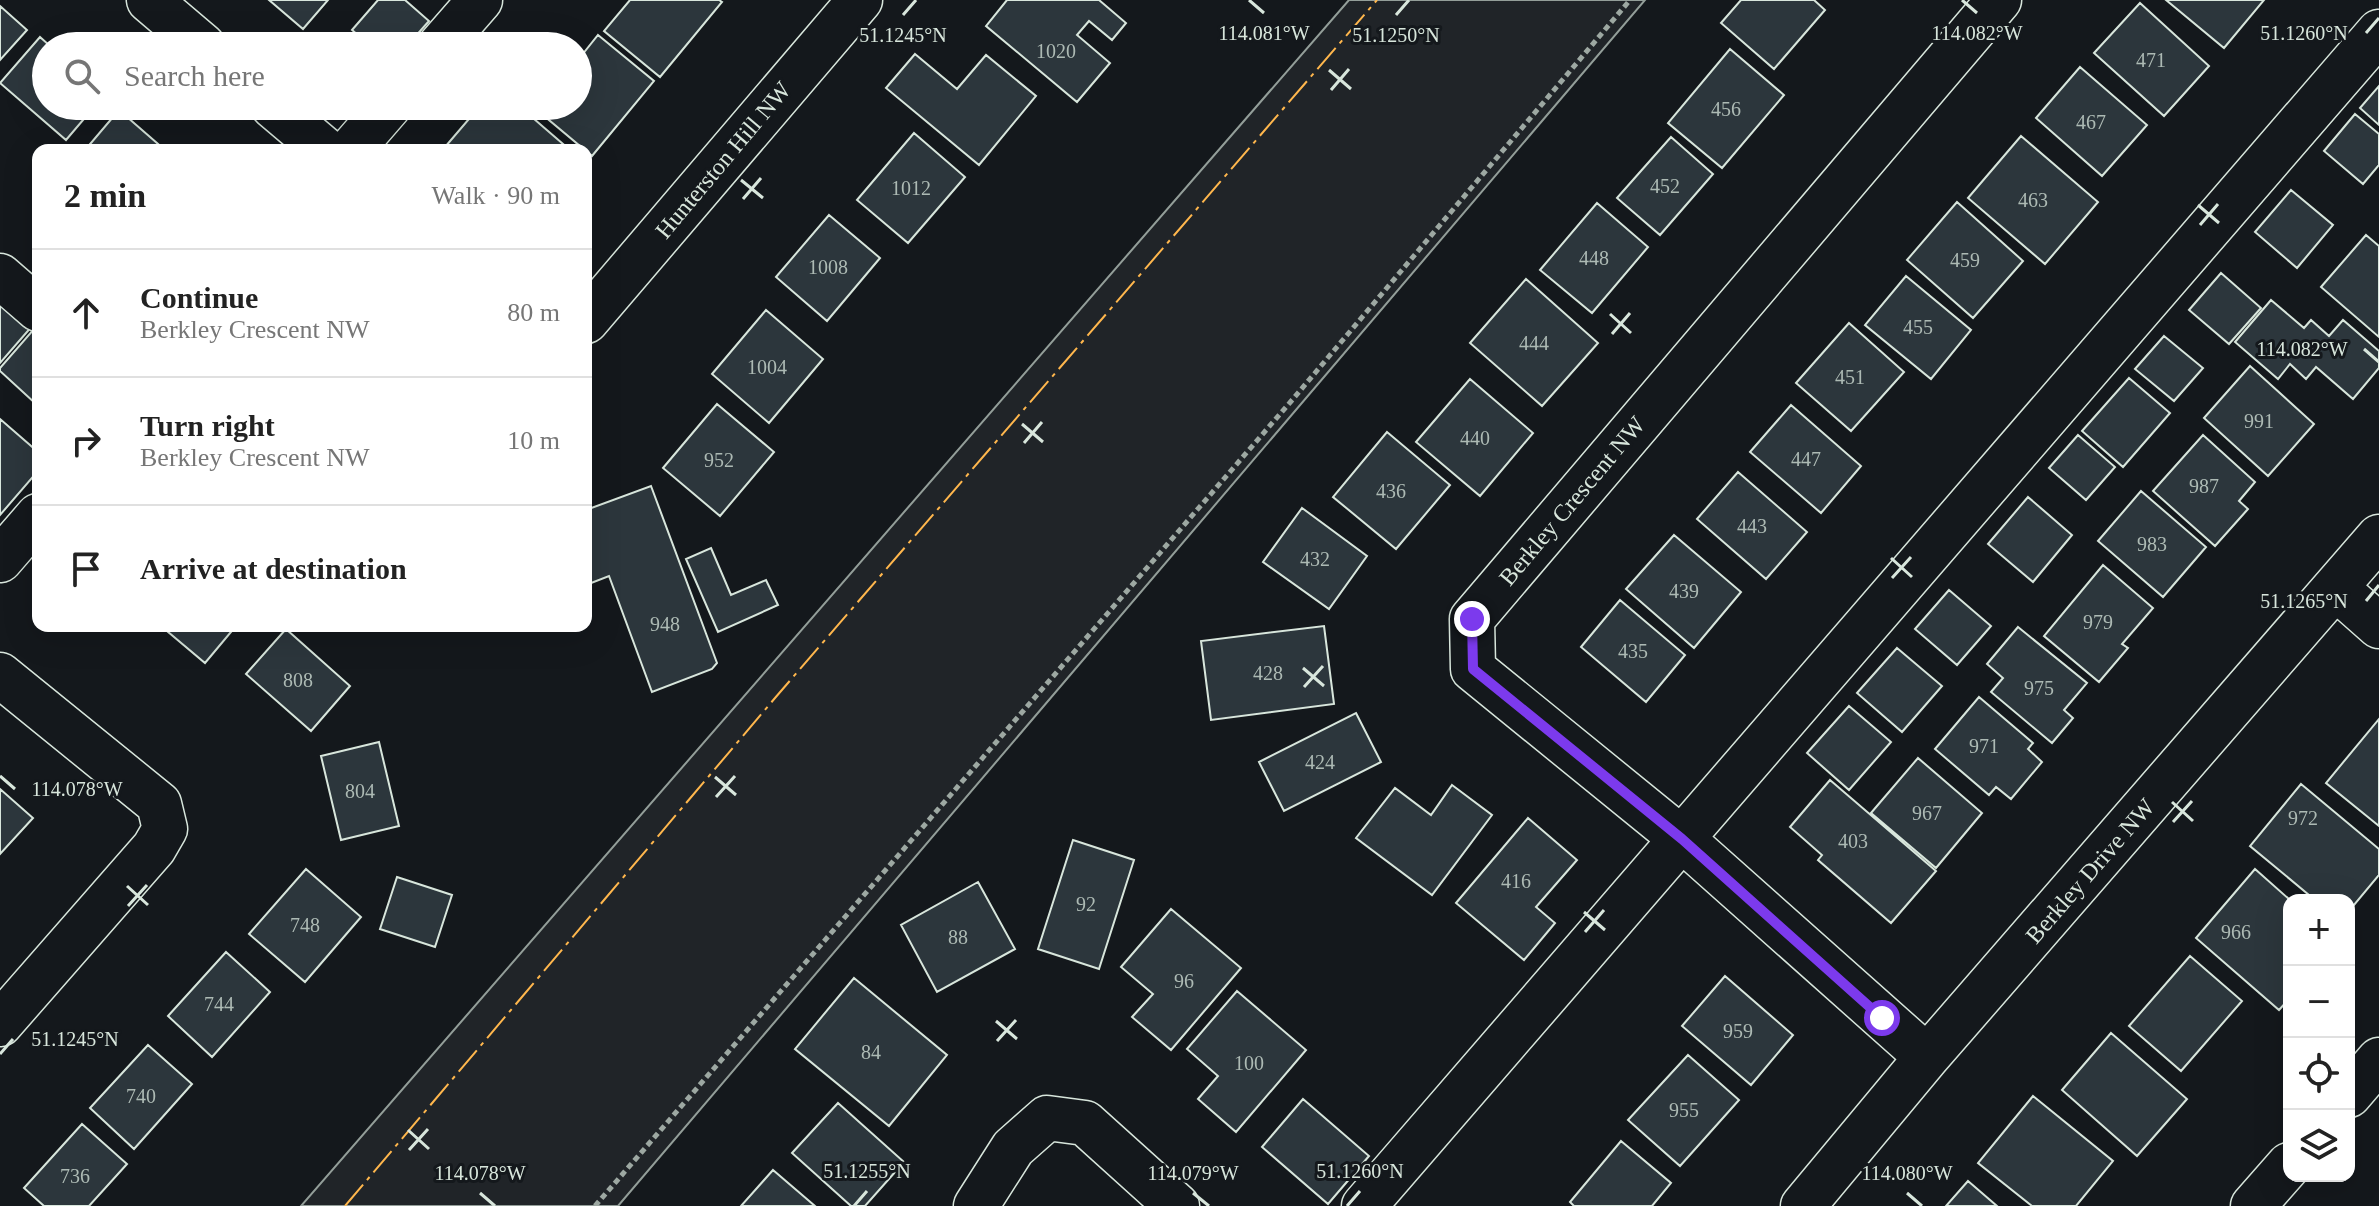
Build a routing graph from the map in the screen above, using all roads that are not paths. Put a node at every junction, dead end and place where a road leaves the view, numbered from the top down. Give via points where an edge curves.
1 (149, 0) edge
2 (480, 0) edge
3 (860, 0) edge
4 (1999, 0) edge
5 (187, 32) edge
6 (452, 32) edge
7 (2379, 32) edge
8 (290, 120) edge
9 (377, 120) edge
10 (318, 144) edge
11 (356, 144) edge
12 (0, 276) edge
13 (32, 304) edge
14 (592, 314) edge
15 (32, 523) edge
16 (2379, 537) edge
17 (0, 560) edge
18 (2336, 588) junction
19 (2379, 626) edge
20 (0, 675) edge
21 (1682, 839) junction
22 (0, 1024) edge
23 (1927, 1057) junction
24 (2379, 1060) edge
25 (2355, 1088) edge
26 (2283, 1172) edge
27 (976, 1206) edge
28 (1177, 1206) edge
29 (1364, 1206) edge
30 (1803, 1206) edge
31 (2253, 1206) edge

1 - 5 street
2 - 6 street
3 - 14 street, Hunterston Hill NW
4 - 21 street, Berkley Crescent NW via 1472,619 1473,669
7 - 21 street
8 - 10 street
9 - 11 street
12 - 13 street
15 - 17 street
16 - 18 street, Berkley Drive NW
18 - 19 street
18 - 23 street, Berkley Drive NW
20 - 22 street via 159,804 165,829
21 - 23 street, Berkley Crescent NW
21 - 29 street
23 - 30 street, Berkley Drive NW
24 - 25 street
26 - 31 street
27 - 28 street via 1013,1148 1047,1118 1085,1123

